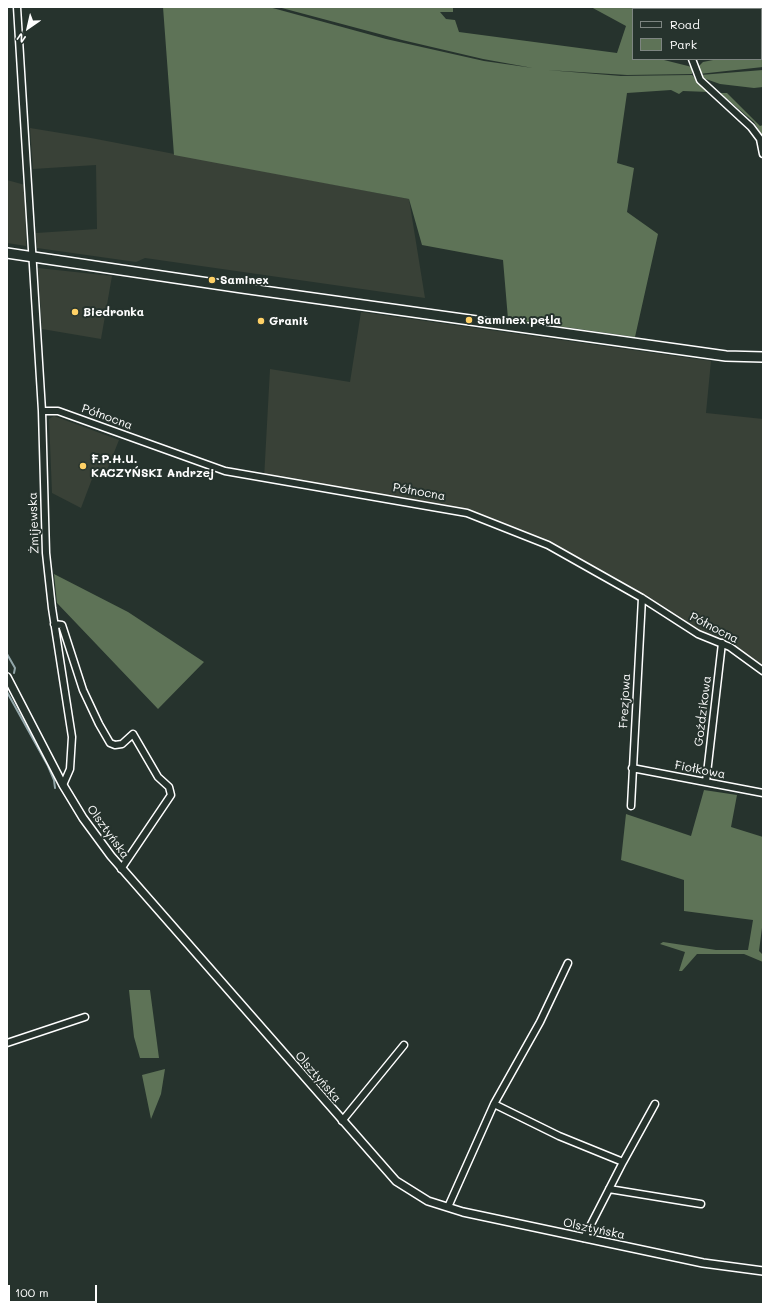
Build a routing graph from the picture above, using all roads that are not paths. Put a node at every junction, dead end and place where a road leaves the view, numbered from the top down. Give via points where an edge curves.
1 (17, 7) edge
2 (693, 60) edge
3 (763, 154) edge
4 (7, 253) edge
5 (34, 257) junction
6 (763, 357) edge
7 (42, 411) junction
8 (642, 598) junction
9 (54, 624) junction
10 (722, 643) junction
11 (763, 671) edge
12 (7, 677) edge
13 (632, 768) junction
14 (706, 782) junction
15 (63, 785) junction
16 (763, 793) edge
17 (630, 806) dead end
18 (121, 869) junction
19 (568, 963) dead end
20 (85, 1017) dead end
21 (7, 1043) edge
22 (404, 1045) dead end
23 (494, 1104) junction
24 (655, 1104) dead end
25 (342, 1121) junction
26 (623, 1162) junction
27 (609, 1190) junction
28 (701, 1204) dead end
29 (448, 1207) junction
30 (584, 1238) junction
31 (763, 1271) edge

1 - 5 street, Żmijewska
2 - 3 street via 700,80 751,127 760,139
4 - 5 main road
5 - 6 main road via 726,356
5 - 7 street, Żmijewska
7 - 8 street, Północna via 58,411 225,471 463,511 548,545
7 - 9 street, Żmijewska via 46,553
8 - 10 street, Północna via 698,634
8 - 13 street, Frezjowa
9 - 15 street, Żmijewska via 72,737 70,769
9 - 18 street via 62,625 83,690 110,743 122,744 133,734 158,777 169,787 171,795
10 - 11 street, Północna
10 - 14 street, Goździkowa
12 - 15 street, Olsztyńska
13 - 14 street, Fiołkowa
13 - 17 street, Frezjowa
14 - 16 street, Fiołkowa
15 - 18 street, Olsztyńska via 98,841
18 - 25 street, Olsztyńska
19 - 23 street via 540,1022
20 - 21 street
22 - 25 street
23 - 26 street via 559,1136
23 - 29 street
24 - 26 street
25 - 29 street, Olsztyńska via 396,1181 428,1201
26 - 27 street
27 - 28 street
27 - 30 street
29 - 30 street, Olsztyńska
30 - 31 street, Olsztyńska via 703,1263

